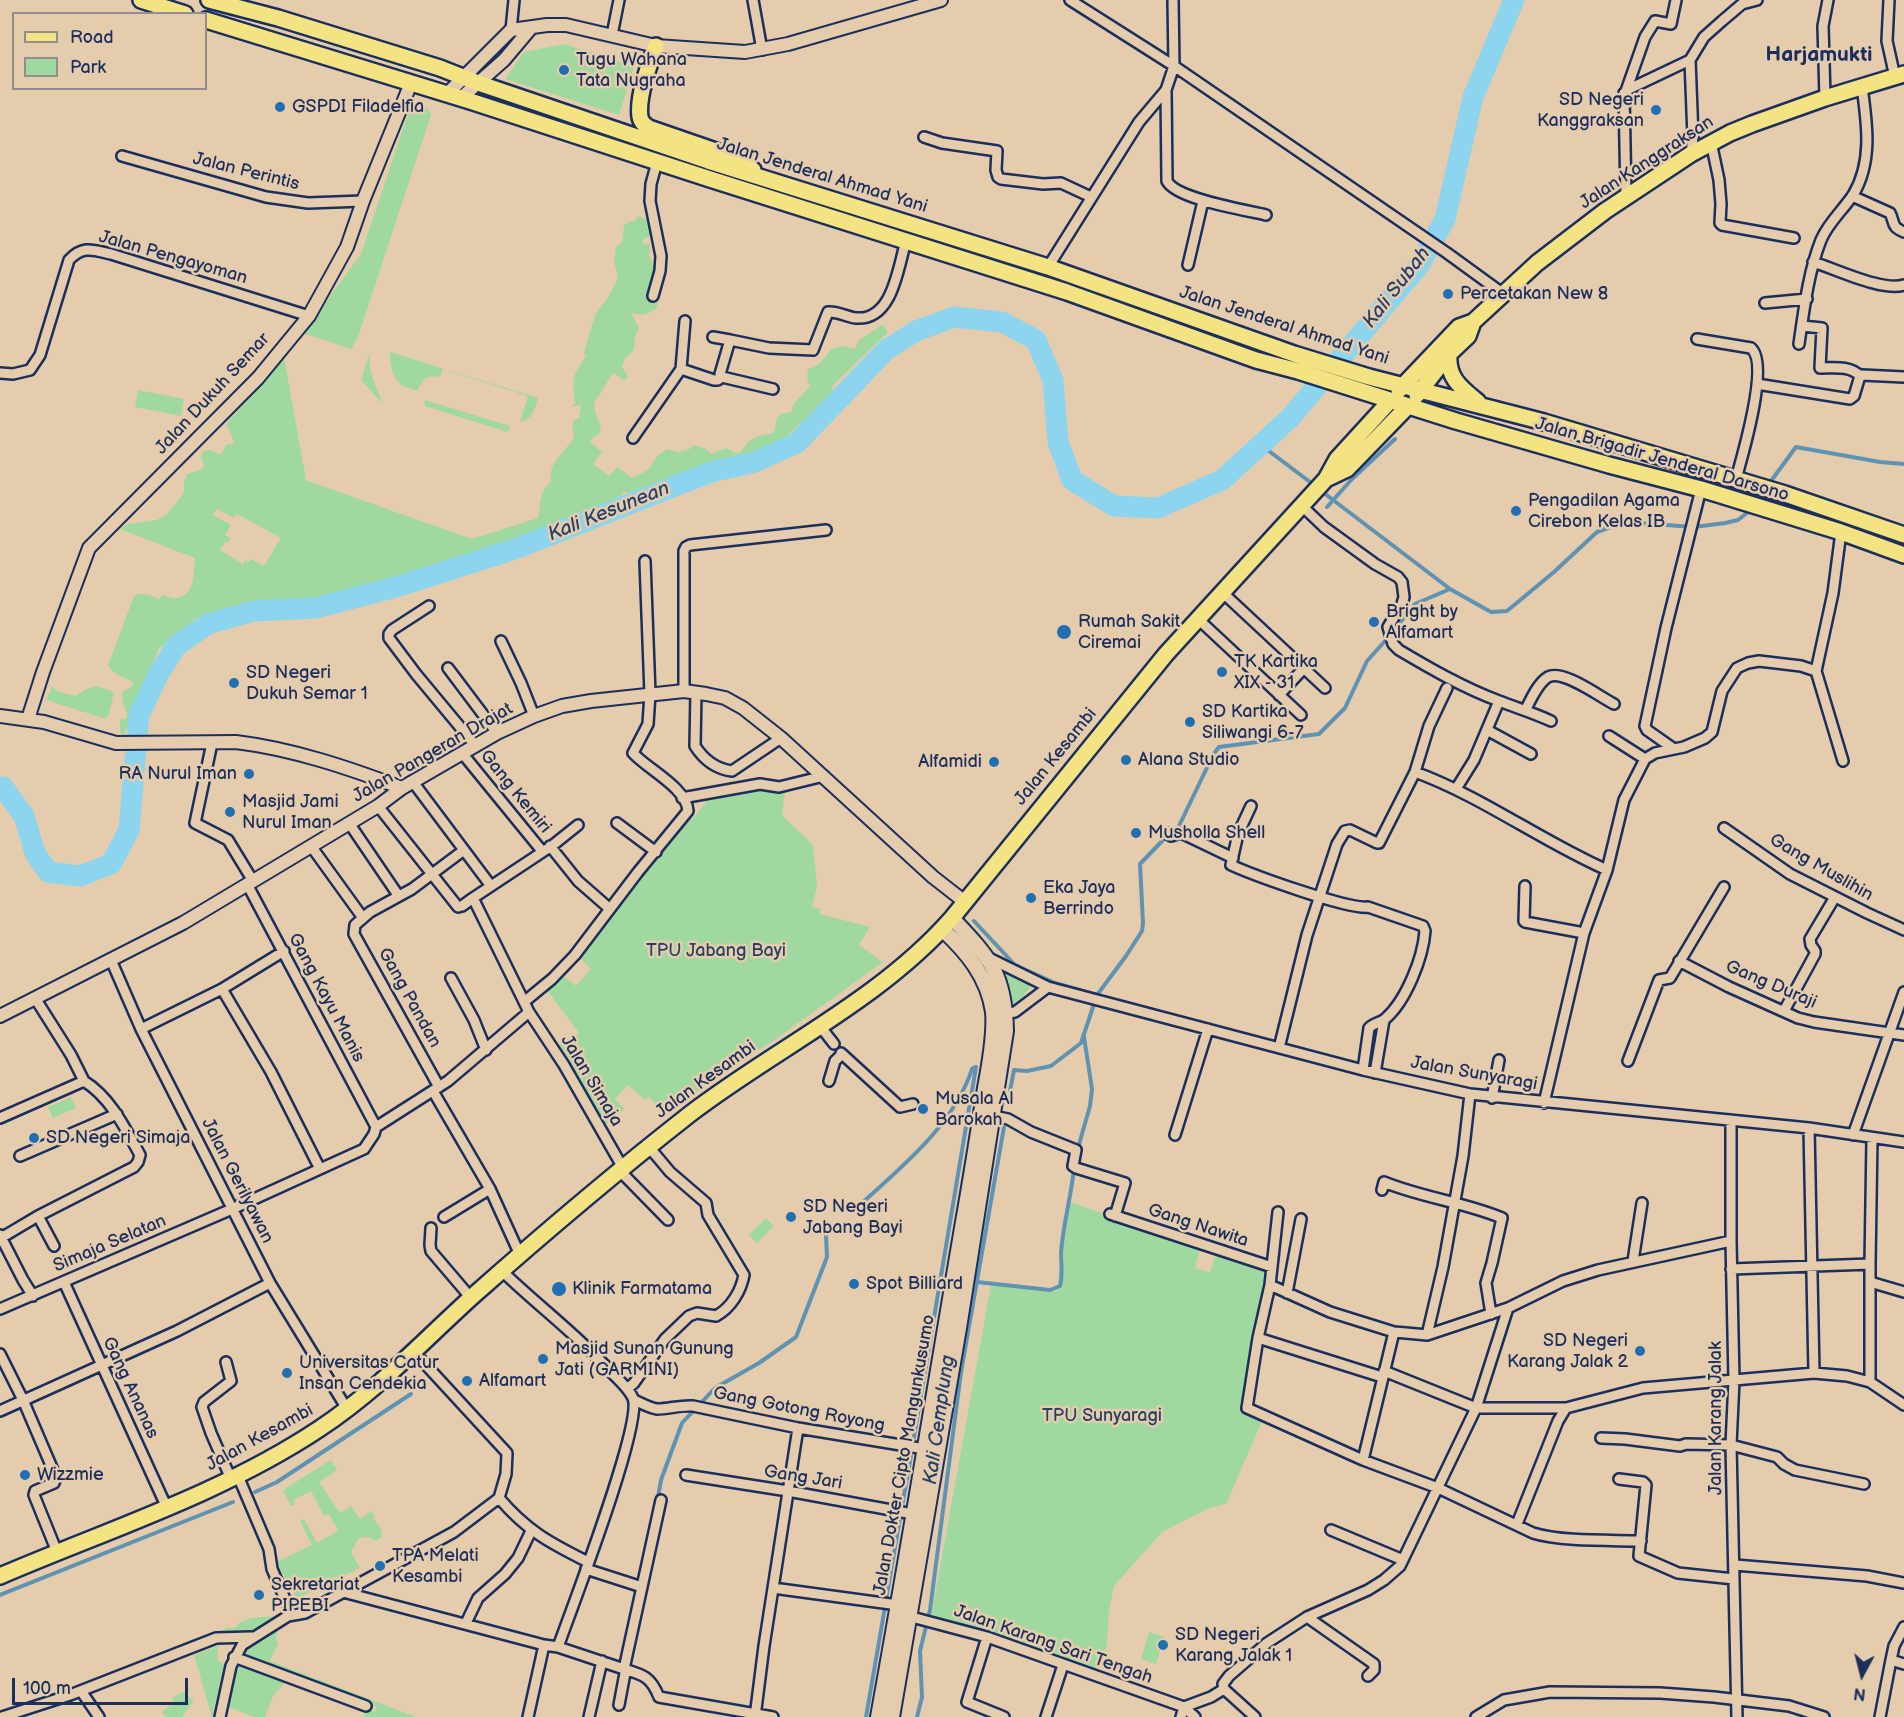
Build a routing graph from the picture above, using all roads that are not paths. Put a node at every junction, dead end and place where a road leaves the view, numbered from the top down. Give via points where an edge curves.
1 (141, 0) edge
2 (209, 0) edge
3 (514, 0) edge
4 (620, 0) edge
5 (753, 0) edge
6 (941, 0) edge
7 (1070, 0) edge
8 (1173, 0) edge
9 (1676, 0) edge
10 (1757, 0) edge
11 (1828, 0) edge
12 (1889, 0) edge
13 (179, 12) edge
14 (207, 20) edge
15 (531, 28) junction
16 (511, 30) junction
17 (612, 35) junction
18 (656, 46) junction
19 (762, 50) junction
20 (1690, 60) junction
21 (1174, 66) junction
22 (1900, 75) edge
23 (463, 76) junction
24 (411, 82) junction
25 (478, 83) junction
26 (1862, 87) junction
27 (1166, 90) junction
28 (1626, 91) junction
29 (454, 96) junction
30 (1825, 98) junction
31 (924, 137) dead end
32 (1711, 142) junction
33 (1691, 154) junction
34 (122, 156) dead end
35 (657, 162) junction
36 (760, 177) junction
37 (1852, 196) junction
38 (1091, 197) junction
39 (1626, 197) junction
40 (363, 201) junction
41 (1203, 201) junction
42 (1266, 215) dead end
43 (1904, 232) edge
44 (1794, 238) dead end
45 (906, 242) junction
46 (1814, 262) junction
47 (1188, 265) dead end
48 (1048, 267) junction
49 (1904, 285) edge
50 (1502, 293) junction
51 (653, 297) dead end
52 (1807, 299) junction
53 (1765, 303) dead end
54 (309, 316) junction
55 (685, 321) dead end
56 (1473, 322) junction
57 (1802, 326) junction
58 (713, 337) dead end
59 (1698, 339) dead end
60 (730, 340) junction
61 (1799, 344) dead end
62 (1449, 354) junction
63 (681, 369) junction
64 (0, 373) edge
65 (1860, 376) junction
66 (722, 377) junction
67 (1904, 377) edge
68 (1757, 384) junction
69 (1404, 386) junction
70 (773, 389) dead end
71 (1422, 390) junction
72 (1390, 401) junction
73 (1482, 405) junction
74 (1407, 406) junction
75 (633, 438) dead end
76 (1325, 480) junction
77 (1742, 481) junction
78 (1701, 489) junction
79 (1303, 503) junction
80 (826, 530) dead end
81 (1841, 532) junction
82 (1904, 535) edge
83 (1904, 555) edge
84 (645, 561) dead end
85 (1222, 591) junction
86 (429, 606) dead end
87 (1197, 618) junction
88 (501, 641) dead end
89 (448, 668) dead end
90 (1304, 668) junction
91 (1816, 671) junction
92 (1325, 688) dead end
93 (1447, 688) dead end
94 (690, 692) junction
95 (650, 694) junction
96 (1279, 695) junction
97 (1499, 701) junction
98 (1614, 704) dead end
99 (1526, 709) junction
100 (1301, 715) dead end
101 (0, 716) edge
102 (534, 716) junction
103 (28, 719) junction
104 (1551, 721) dead end
105 (1487, 730) junction
106 (497, 733) junction
107 (1609, 736) dead end
108 (781, 738) junction
109 (212, 743) junction
110 (475, 745) junction
111 (1674, 749) junction
112 (462, 753) junction
113 (1531, 754) dead end
114 (1645, 759) junction
115 (1843, 761) dead end
116 (1415, 772) junction
117 (824, 776) junction
118 (408, 785) junction
119 (1456, 789) junction
120 (682, 798) junction
121 (378, 806) junction
122 (1251, 806) dead end
123 (349, 823) junction
124 (617, 823) dead end
125 (578, 825) dead end
126 (1724, 828) dead end
127 (1168, 835) dead end
128 (311, 846) junction
129 (546, 849) junction
130 (464, 850) junction
131 (656, 852) junction
132 (1233, 858) junction
133 (1606, 870) junction
134 (431, 875) junction
135 (250, 883) junction
136 (491, 886) junction
137 (1526, 886) dead end
138 (1724, 887) dead end
139 (398, 895) junction
140 (1320, 897) junction
141 (1836, 897) junction
142 (473, 898) junction
143 (965, 902) junction
144 (610, 909) junction
145 (359, 921) junction
146 (947, 923) junction
147 (1904, 930) edge
148 (1584, 933) junction
149 (284, 951) junction
150 (986, 956) junction
151 (111, 960) junction
152 (1679, 961) junction
153 (973, 962) junction
154 (451, 978) dead end
155 (1048, 987) junction
156 (222, 989) junction
157 (1904, 992) edge
158 (35, 998) junction
159 (524, 1002) junction
160 (1784, 1011) junction
161 (529, 1012) junction
162 (1000, 1014) junction
163 (0, 1016) edge
164 (1384, 1020) junction
165 (820, 1026) junction
166 (141, 1029) junction
167 (1208, 1029) junction
168 (1889, 1033) junction
169 (1904, 1035) edge
170 (834, 1044) dead end
171 (1278, 1048) junction
172 (486, 1050) junction
173 (1499, 1060) dead end
174 (1628, 1061) dead end
175 (1363, 1070) junction
176 (1375, 1073) junction
177 (84, 1081) junction
178 (829, 1081) dead end
179 (436, 1089) junction
180 (1470, 1094) junction
181 (1492, 1098) junction
182 (1544, 1103) junction
183 (913, 1104) dead end
184 (117, 1114) junction
185 (994, 1116) junction
186 (0, 1118) edge
187 (1731, 1120) junction
188 (376, 1127) junction
189 (1809, 1128) junction
190 (1175, 1135) dead end
191 (1853, 1135) junction
192 (1872, 1138) junction
193 (1904, 1142) edge
194 (649, 1147) junction
195 (20, 1156) dead end
196 (320, 1168) junction
197 (622, 1169) junction
198 (489, 1189) junction
199 (1382, 1190) dead end
200 (1454, 1202) junction
201 (1642, 1203) dead end
202 (232, 1209) junction
203 (1278, 1212) dead end
204 (38, 1216) junction
205 (444, 1217) dead end
206 (1301, 1219) dead end
207 (668, 1220) dead end
208 (432, 1228) dead end
209 (1, 1237) edge
210 (1731, 1241) junction
211 (54, 1246) dead end
212 (520, 1255) junction
213 (1633, 1261) junction
214 (1870, 1264) junction
215 (1812, 1266) junction
216 (1272, 1267) junction
217 (1731, 1269) junction
218 (502, 1271) junction
219 (64, 1282) junction
220 (1870, 1282) junction
221 (270, 1283) junction
222 (1270, 1285) junction
223 (1904, 1292) edge
224 (1287, 1293) junction
225 (33, 1296) junction
226 (471, 1298) junction
227 (1508, 1308) junction
228 (0, 1309) edge
229 (1491, 1314) junction
230 (1394, 1332) junction
231 (1427, 1335) junction
232 (1258, 1338) junction
233 (414, 1352) junction
234 (0, 1354) edge
235 (226, 1362) dead end
236 (101, 1365) junction
237 (1814, 1373) junction
238 (1383, 1374) junction
239 (1734, 1380) junction
240 (1870, 1382) junction
241 (627, 1389) junction
242 (23, 1400) junction
243 (633, 1400) junction
244 (1904, 1405) edge
245 (1476, 1408) junction
246 (1566, 1408) junction
247 (347, 1410) junction
248 (0, 1411) edge
249 (798, 1428) junction
250 (1601, 1438) dead end
251 (1731, 1445) junction
252 (925, 1449) junction
253 (1364, 1460) junction
254 (687, 1475) dead end
255 (1619, 1479) dead end
256 (238, 1481) junction
257 (1864, 1484) dead end
258 (1438, 1488) junction
259 (788, 1491) junction
260 (499, 1498) junction
261 (661, 1500) dead end
262 (166, 1508) junction
263 (914, 1514) junction
264 (1517, 1524) junction
265 (1331, 1530) dead end
266 (531, 1531) junction
267 (1641, 1541) junction
268 (57, 1552) junction
269 (1403, 1560) junction
270 (587, 1565) junction
271 (1735, 1565) junction
272 (0, 1576) edge
273 (1734, 1579) junction
274 (1904, 1583) edge
275 (640, 1586) junction
276 (773, 1588) junction
277 (343, 1592) junction
278 (907, 1613) junction
279 (292, 1615) junction
280 (1307, 1617) junction
281 (466, 1623) junction
282 (1904, 1627) edge
283 (987, 1637) junction
284 (252, 1638) junction
285 (544, 1645) junction
286 (558, 1647) junction
287 (234, 1657) junction
288 (1891, 1660) junction
289 (602, 1661) junction
290 (1904, 1664) edge
291 (1063, 1665) junction
292 (624, 1669) junction
293 (1368, 1676) dead end
294 (1224, 1689) junction
295 (81, 1691) junction
296 (1738, 1701) junction
297 (620, 1705) dead end
298 (366, 1706) dead end
299 (1184, 1707) junction
300 (19, 1715) edge
301 (755, 1715) edge
302 (2, 1717) edge
303 (99, 1717) edge
304 (220, 1717) edge
305 (528, 1717) edge
306 (589, 1717) edge
307 (773, 1717) edge
308 (878, 1717) edge
309 (892, 1717) edge
310 (1004, 1717) edge
311 (1046, 1717) edge
312 (1181, 1717) edge
313 (1195, 1717) edge
314 (1255, 1717) edge
315 (1476, 1717) edge
316 (1737, 1717) edge
317 (1824, 1717) edge
318 (1880, 1717) edge

1 - 13 main road
2 - 23 main road, Jalan Jenderal Ahmad Yani
3 - 16 street
4 - 17 street
5 - 19 street
6 - 19 street
7 - 21 street
8 - 21 street
9 - 28 street via 1671,24 1655,21 1645,37
10 - 20 street via 1742,4 1704,37
11 - 30 street via 1823,26
12 - 22 street via 1887,41
14 - 24 main road, Jalan Jenderal Ahmad Yani
15 - 16 street
15 - 17 street via 566,25
15 - 25 street
16 - 23 street
17 - 18 street
18 - 19 street via 737,53
18 - 36 main road via 643,91 643,123 736,158
20 - 28 street
20 - 33 street
21 - 27 street
21 - 50 street
22 - 26 main road, Jalan Kanggraksan
23 - 25 main road, Jalan Jenderal Ahmad Yani
23 - 29 street
24 - 29 main road, Jalan Jenderal Ahmad Yani
24 - 40 street, Jalan Dukuh Semar
25 - 29 street
25 - 36 main road, Jalan Jenderal Ahmad Yani
26 - 30 main road, Jalan Kanggraksan
26 - 37 street via 1866,157
27 - 38 street via 1139,122
27 - 41 street via 1168,184
28 - 39 street
29 - 35 main road, Jalan Jenderal Ahmad Yani
30 - 32 main road, Jalan Kanggraksan
31 - 38 street via 997,151 996,170 1000,179 1061,183
32 - 33 main road, Jalan Kanggraksan
32 - 44 street via 1722,225
33 - 39 main road, Jalan Kanggraksan
34 - 40 street, Jalan Perintis via 266,197 308,203
35 - 45 main road, Jalan Jenderal Ahmad Yani
35 - 51 street via 650,201 661,256
36 - 48 main road, Jalan Jenderal Ahmad Yani
37 - 43 street via 1890,213 1894,225
37 - 46 street via 1822,238
38 - 48 street
39 - 50 main road, Jalan Kanggraksan
40 - 54 street, Jalan Dukuh Semar via 347,248
41 - 42 street
41 - 47 street
45 - 60 street via 885,304 878,312 856,318 828,312 813,350 769,348
45 - 72 main road, Jalan Jenderal Ahmad Yani
46 - 49 street via 1880,284
46 - 52 street
48 - 69 main road, Jalan Jenderal Ahmad Yani via 1261,342
50 - 56 main road, Jalan Kanggraksan
52 - 53 street
52 - 57 street
54 - 64 street, Jalan Pengayoman via 91,249 77,252 69,260 40,355 30,370
54 - 103 street, Jalan Dukuh Semar via 258,378 89,548
55 - 63 street
56 - 62 main road, Jalan Kanggraksan via 1468,336
56 - 69 main road, Jalan Kanggraksan via 1459,327
57 - 61 street
57 - 65 street via 1822,328 1820,368 1848,369
58 - 60 street
59 - 68 street via 1751,348
60 - 66 street via 720,371
62 - 71 main road, Jalan Kanggraksan
62 - 73 main road via 1453,380
63 - 66 street via 714,380
63 - 75 street
65 - 67 street
65 - 68 street via 1850,399
66 - 70 street
68 - 77 street
69 - 71 main road, Jalan Jenderal Ahmad Yani
69 - 72 main road, Jalan Kesambi
71 - 73 main road, Jalan Brigadir Jenderal Darsono
71 - 74 main road, Jalan Kesambi
72 - 74 main road, Jalan Brigadir Jenderal Darsono
72 - 76 main road, Jalan Kesambi via 1337,459
73 - 77 main road, Jalan Brigadir Jenderal Darsono
74 - 76 main road, Jalan Kesambi via 1347,469
74 - 78 main road, Jalan Brigadir Jenderal Darsono
76 - 79 main road, Jalan Kesambi
77 - 82 main road, Jalan Brigadir Jenderal Darsono
78 - 81 main road, Jalan Brigadir Jenderal Darsono
78 - 111 street via 1645,726
79 - 85 main road, Jalan Kesambi
79 - 97 street via 1324,527 1402,582 1402,604 1389,623 1393,644 1451,679
80 - 94 street via 686,547
81 - 83 main road, Jalan Brigadir Jenderal Darsono
81 - 91 street
84 - 95 street
85 - 87 main road, Jalan Kesambi
85 - 90 street
86 - 110 street via 392,630 389,638
87 - 96 street
87 - 143 main road, Jalan Kesambi
88 - 102 street
89 - 106 street
90 - 92 street
90 - 96 street
91 - 111 street via 1759,661 1737,668 1722,691 1712,732
91 - 115 street
93 - 116 street via 1429,726
94 - 95 street, Jalan Pangeran Drajat
94 - 108 street, Jalan Pangeran Drajat via 725,699 743,708
94 - 108 street via 695,746 711,764 732,771
95 - 102 street, Jalan Pangeran Drajat via 571,705
95 - 120 street via 648,724 633,753
96 - 100 street
97 - 99 street
97 - 105 street
98 - 99 street via 1573,681 1549,676
99 - 104 street
101 - 103 street
102 - 106 street, Jalan Pangeran Drajat
103 - 109 street via 122,744
105 - 113 street
105 - 119 street
106 - 110 street, Jalan Pangeran Drajat
107 - 114 street
108 - 117 street, Jalan Pangeran Drajat
109 - 118 street via 236,742 278,749
109 - 135 street, Gang Kayu Manis via 195,823 228,840
110 - 112 street, Jalan Pangeran Drajat
111 - 114 street
112 - 118 street, Jalan Pangeran Drajat
112 - 129 street, Gang Kemiri
114 - 133 street via 1624,800
116 - 119 street
116 - 140 street via 1379,843 1345,831
117 - 120 street via 779,787 759,784
117 - 143 street, Jalan Pangeran Drajat
118 - 121 street, Jalan Pangeran Drajat
118 - 130 street
119 - 133 street
120 - 131 street via 688,811
121 - 123 street, Jalan Pangeran Drajat
121 - 134 street
122 - 132 street via 1238,834
123 - 128 street, Jalan Pangeran Drajat
123 - 139 street
124 - 131 street
125 - 129 street
126 - 141 street, Gang Muslihin via 1790,874
127 - 132 street via 1181,833
128 - 135 street, Jalan Pangeran Drajat
128 - 145 street, Gang Pandan
129 - 136 street
129 - 144 street, Gang Kemiri
130 - 134 street
130 - 136 street
131 - 144 street
132 - 140 street via 1232,866
133 - 148 street
134 - 139 street
134 - 142 street via 458,907
135 - 149 street, Gang Kayu Manis
135 - 151 street, Jalan Pangeran Drajat
136 - 142 street
137 - 148 street via 1525,922
138 - 152 street
139 - 145 street
140 - 164 street via 1368,907 1423,927 1412,981
140 - 171 street
141 - 147 street, Gang Muslihin
141 - 160 street via 1810,939 1815,954
142 - 159 street, Jalan Simaja
143 - 146 main road, Jalan Kesambi
144 - 159 street via 560,971
145 - 179 street, Gang Pandan via 354,934
146 - 150 main road, Jalan Dokter Cipto Mangunkusumo
146 - 153 main road, Jalan Dokter Cipto Mangunkusumo
146 - 165 main road, Jalan Kesambi via 863,997
148 - 182 street
149 - 156 street
149 - 188 street, Gang Kayu Manis
150 - 153 street
150 - 155 street, Jalan Sunyaragi
150 - 162 main road, Jalan Dokter Cipto Mangunkusumo via 1001,985
151 - 158 street, Jalan Pangeran Drajat
151 - 166 street, Jalan Gerilyawan
152 - 160 street, Gang Duraji
152 - 174 street via 1670,978 1659,980
153 - 162 main road, Jalan Dokter Cipto Mangunkusumo
154 - 172 street
155 - 162 street via 1015,1012
155 - 167 street, Jalan Sunyaragi
156 - 166 street
156 - 196 street via 271,1072
157 - 168 street
158 - 163 street, Jalan Pangeran Drajat
158 - 177 street
159 - 161 street, Jalan Simaja
160 - 168 street, Gang Duraji via 1814,1022
161 - 172 street
161 - 197 street, Jalan Simaja via 564,1065
162 - 185 main road, Jalan Dokter Cipto Mangunkusumo via 1006,1031
162 - 252 main road, Jalan Dokter Cipto Mangunkusumo via 990,1054
164 - 175 street via 1369,1028
164 - 176 street
165 - 170 street
165 - 194 main road, Jalan Kesambi via 713,1097
166 - 202 street, Jalan Gerilyawan
167 - 171 street, Jalan Sunyaragi
167 - 190 street
168 - 169 street, Gang Duraji
168 - 191 street
171 - 175 street, Jalan Sunyaragi
172 - 179 street
173 - 181 street
175 - 176 street, Jalan Sunyaragi
176 - 180 street, Jalan Sunyaragi
177 - 184 street
177 - 186 street
178 - 183 street via 835,1061 842,1054 900,1107
179 - 188 street
179 - 198 street, Gang Pandan
180 - 181 street, Jalan Sunyaragi
180 - 200 street
181 - 182 street, Jalan Sunyaragi
182 - 187 street, Jalan Sunyaragi
184 - 195 street
184 - 204 street via 140,1155 138,1162
185 - 216 street, Gang Nawita via 1076,1150 1076,1168 1125,1183 1112,1215
185 - 278 main road, Jalan Dokter Cipto Mangunkusumo
187 - 189 street, Jalan Sunyaragi
187 - 210 street, Jalan Karang Jalak
188 - 196 street, Simaja Selatan via 364,1149
189 - 191 street, Jalan Sunyaragi
189 - 215 street
191 - 192 street, Jalan Sunyaragi
192 - 193 street, Jalan Sunyaragi
192 - 214 street
194 - 197 main road, Jalan Kesambi
194 - 241 street via 670,1172 706,1203 708,1215 744,1275 730,1305 716,1316 689,1316 665,1339
196 - 202 street, Simaja Selatan
197 - 207 street, Jalan Simaja
197 - 212 main road, Jalan Kesambi
198 - 205 street
198 - 212 street, Gang Pandan
199 - 200 street via 1384,1182
200 - 229 street via 1503,1219 1486,1283
200 - 231 street
201 - 213 street
202 - 219 street, Simaja Selatan
202 - 221 street, Jalan Gerilyawan
203 - 216 street
204 - 209 street
204 - 211 street
206 - 224 street
208 - 226 street via 431,1251
209 - 225 street
210 - 213 street
210 - 217 street, Jalan Karang Jalak
212 - 218 main road, Jalan Kesambi
213 - 227 street via 1563,1281
214 - 215 street
214 - 220 street
215 - 217 street
215 - 237 street
216 - 222 street
217 - 239 street, Jalan Karang Jalak
218 - 226 main road, Jalan Kesambi
218 - 241 street
219 - 225 street, Simaja Selatan
219 - 236 street, Gang Ananas
220 - 223 street
220 - 240 street
221 - 236 street
221 - 247 street, Jalan Gerilyawan
222 - 224 street
222 - 232 street
224 - 230 street via 1330,1312
225 - 228 street, Simaja Selatan
226 - 233 main road, Jalan Kesambi
227 - 229 street
227 - 245 street
229 - 231 street
230 - 231 street
230 - 238 street
232 - 238 street
232 - 253 street via 1247,1407
233 - 247 main road, Jalan Kesambi
233 - 260 street via 507,1453
234 - 242 street
235 - 256 street via 231,1381 202,1407 211,1433
236 - 242 street
236 - 262 street, Gang Ananas
237 - 239 street
237 - 240 street
238 - 245 street
238 - 253 street
239 - 246 street via 1643,1388
239 - 251 street, Jalan Karang Jalak
240 - 244 street
241 - 243 street
242 - 248 street
242 - 268 street via 56,1477 54,1484 35,1491 34,1495
243 - 249 street, Gang Gotong Royong via 659,1409 693,1406
243 - 270 street via 633,1424
245 - 246 street
245 - 258 street
246 - 264 street
247 - 256 main road, Jalan Kesambi
249 - 252 street, Gang Gotong Royong
249 - 259 street
250 - 251 street via 1680,1446
251 - 257 street via 1777,1457 1795,1470
251 - 271 street, Jalan Karang Jalak
252 - 263 main road, Jalan Dokter Cipto Mangunkusumo
253 - 258 street
254 - 259 street, Gang Jari
255 - 267 street via 1646,1485
256 - 262 main road, Jalan Kesambi
256 - 279 street via 269,1549 272,1569
258 - 264 street
258 - 269 street
259 - 263 street, Gang Jari
259 - 276 street
260 - 266 street
260 - 277 street via 454,1532
261 - 275 street
262 - 268 main road, Jalan Kesambi
263 - 278 main road, Jalan Dokter Cipto Mangunkusumo
264 - 267 street via 1546,1536
265 - 269 street
266 - 270 street
266 - 281 street via 518,1558 478,1598
267 - 273 street via 1642,1559 1678,1573
268 - 272 main road, Jalan Kesambi
269 - 280 street via 1368,1590
270 - 275 street
270 - 286 street
271 - 273 street, Jalan Karang Jalak
271 - 274 street via 1867,1576
273 - 296 street, Jalan Karang Jalak
275 - 292 street
276 - 278 street, Jalan Karang Sari Tengah
276 - 301 street
277 - 279 street via 305,1613
277 - 281 street
278 - 283 street, Jalan Karang Sari Tengah
278 - 308 main road, Jalan Dokter Cipto Mangunkusumo
278 - 309 main road, Jalan Dokter Cipto Mangunkusumo
279 - 284 street
280 - 293 street via 1374,1664
280 - 294 street via 1267,1643 1229,1676
281 - 285 street
282 - 288 street via 1894,1644
283 - 291 street, Jalan Karang Sari Tengah
283 - 310 street via 967,1702
284 - 287 street
284 - 295 street via 216,1638
285 - 286 street
285 - 305 street
286 - 289 street
287 - 298 street
287 - 304 street
288 - 290 street
288 - 318 street
289 - 292 street
289 - 306 street
291 - 299 street, Jalan Karang Sari Tengah
291 - 311 street
292 - 297 street
292 - 301 street via 646,1676 659,1697
294 - 299 street
294 - 314 street
295 - 300 street
295 - 303 street
296 - 315 street via 1660,1693 1550,1692 1504,1700
296 - 316 street, Jalan Karang Jalak
296 - 317 street via 1789,1706
299 - 312 street
299 - 313 street, Jalan Karang Sari Tengah
300 - 302 street
301 - 307 street

